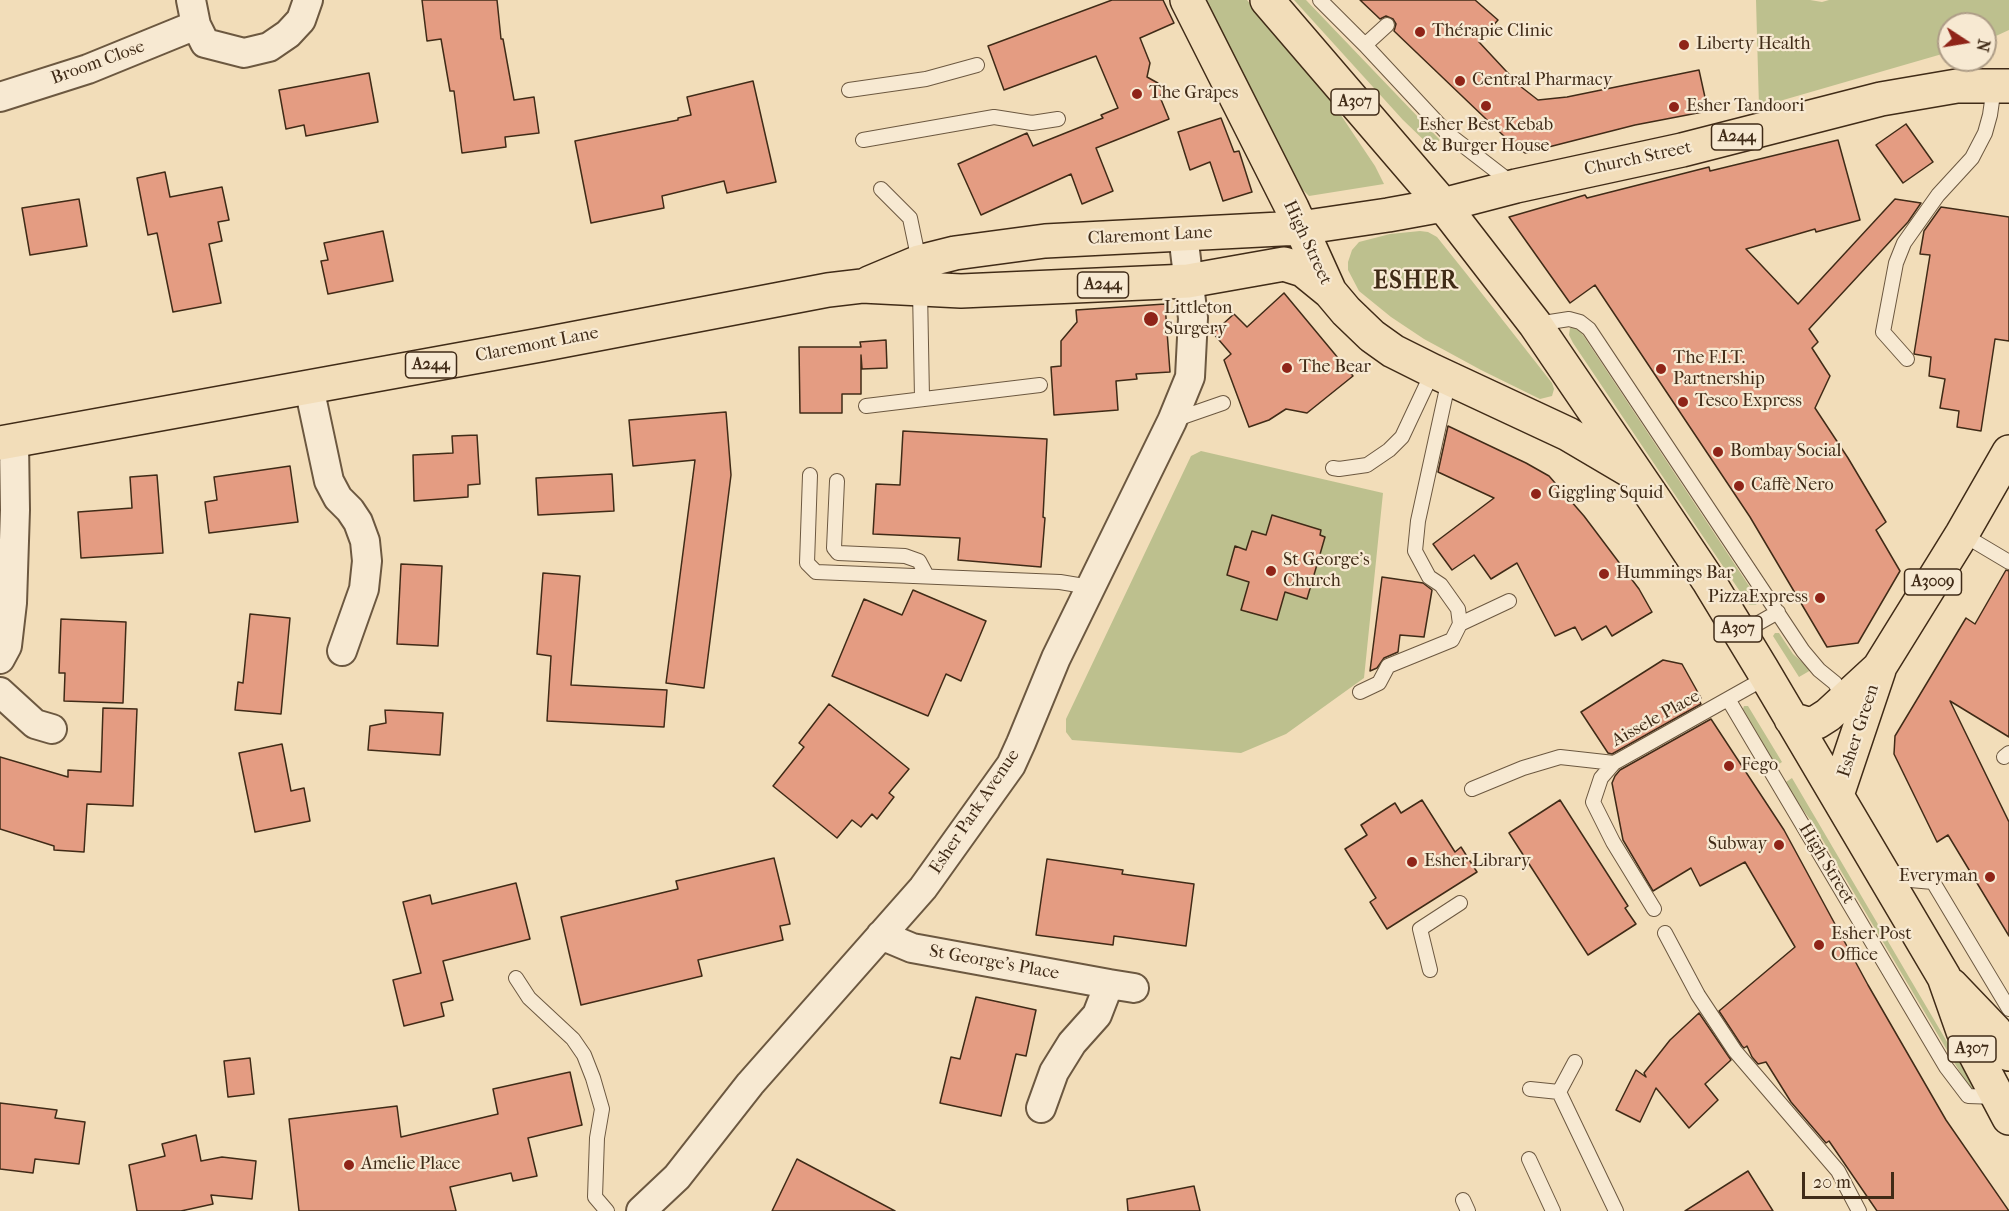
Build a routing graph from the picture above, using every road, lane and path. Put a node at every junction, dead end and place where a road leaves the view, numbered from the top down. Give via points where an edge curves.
1 (308, 0) edge
2 (1187, 0) edge
3 (1267, 0) edge
4 (1320, 0) edge
5 (193, 13) edge
6 (1387, 25) dead end
7 (1365, 45) junction
8 (977, 65) dead end
9 (2005, 87) edge
10 (849, 90) dead end
11 (0, 97) edge
12 (1059, 118) dead end
13 (863, 140) dead end
14 (1516, 186) junction
15 (881, 189) dead end
16 (1443, 205) junction
17 (1300, 228) junction
18 (1183, 234) junction
19 (920, 276) junction
20 (1188, 281) junction
21 (1330, 292) junction
22 (1535, 324) junction
23 (1906, 359) dead end
24 (1441, 375) junction
25 (1040, 385) dead end
26 (309, 387) junction
27 (922, 399) junction
28 (1222, 403) dead end
29 (866, 406) dead end
30 (1172, 421) junction
31 (7, 443) edge
32 (2009, 452) edge
33 (1333, 468) dead end
34 (810, 475) dead end
35 (1638, 475) junction
36 (837, 481) dead end
37 (1997, 486) edge
38 (1962, 534) junction
39 (2009, 562) edge
40 (927, 576) junction
41 (1090, 586) junction
42 (1509, 601) dead end
43 (1778, 612) junction
44 (1460, 624) junction
45 (1741, 633) junction
46 (342, 651) dead end
47 (0, 659) edge
48 (1879, 668) junction
49 (1767, 677) junction
50 (1360, 692) dead end
51 (0, 693) edge
52 (1728, 699) junction
53 (1842, 703) junction
54 (1791, 719) junction
55 (52, 729) dead end
56 (1614, 763) junction
57 (1472, 789) dead end
58 (1837, 795) junction
59 (1886, 878) junction
60 (1460, 903) dead end
61 (1654, 909) dead end
62 (1665, 933) dead end
63 (881, 935) junction
64 (1430, 970) dead end
65 (1944, 977) junction
66 (516, 978) dead end
67 (2006, 1029) edge
68 (1575, 1062) dead end
69 (1530, 1089) dead end
70 (1559, 1092) junction
71 (2003, 1107) edge
72 (1041, 1108) dead end
73 (1529, 1159) dead end
74 (656, 1207) edge
75 (607, 1211) edge
76 (1553, 1211) edge
77 (1616, 1211) edge
78 (1859, 1211) edge

1 - 5 street, Broom Close via 301,20 288,34 269,47 244,53 206,43
2 - 17 main road, High Street / A307
3 - 16 main road, High Street / A307
4 - 7 lane
5 - 11 street, Broom Close via 88,69
6 - 7 lane
7 - 14 lane via 1447,134
8 - 10 lane via 926,79
9 - 14 main road, Church Street / A244 via 1957,86 1881,99 1682,150
9 - 23 lane via 1972,158 1938,195 1904,243 1896,263 1883,332
12 - 13 lane via 1032,123 994,117
14 - 16 main road, Church Street / A244
15 - 19 lane via 910,218
16 - 17 main road, Claremont Lane / A244
16 - 22 main road, High Street / A307
17 - 18 main road, Claremont Lane / A244
17 - 21 main road, High Street / A307
18 - 19 main road, Claremont Lane / A244 via 1045,241 956,254
18 - 20 street, Esher Park Avenue
19 - 20 main road, Claremont Lane / A244 via 961,291
19 - 26 main road, Claremont Lane / A244
19 - 27 lane
20 - 21 main road, Claremont Lane / A244 via 1284,264 1303,270
20 - 30 street, Esher Park Avenue via 1193,318 1190,376
21 - 24 main road, High Street / A307 via 1371,336
22 - 35 main road, High Street / A307
22 - 43 lane via 1569,319 1589,329
24 - 33 lane via 1402,437 1389,450 1367,465
24 - 35 main road, High Street / A307 via 1568,434
24 - 44 lane via 1415,551 1429,577 1441,585 1458,609
25 - 27 lane
26 - 31 main road, Claremont Lane / A244
26 - 46 street via 329,481 358,522 365,541 364,589
27 - 29 lane
28 - 30 lane
30 - 41 street, Esher Park Avenue
31 - 47 street via 15,510 12,603 6,646
32 - 37 main road, Esher Green / A3009
34 - 40 lane via 807,563 816,572
35 - 45 main road, High Street / A307
36 - 40 lane via 834,548 838,553 905,556 919,561
37 - 38 main road, Esher Green / A3009
38 - 39 lane
38 - 48 main road, Esher Green / A3009
40 - 41 lane
41 - 63 street, Esher Park Avenue via 1011,765 923,888
42 - 44 lane
43 - 45 lane
43 - 53 lane via 1808,657 1835,683
44 - 50 lane via 1452,640 1388,666 1379,683
45 - 49 main road, High Street / A307
48 - 53 main road, Esher Green / A3009
48 - 58 main road, Esher Green / A3009
49 - 52 lane, Aissele Place
49 - 54 main road, High Street / A307
51 - 55 street via 35,724
52 - 56 lane, Aissele Place
52 - 71 lane, High Street via 1946,1067 1968,1096
53 - 54 main road, Esher Green / A3009 via 1817,722
54 - 58 main road, High Street / A307
56 - 57 lane via 1560,757
56 - 61 lane, Aissele Place via 1601,778 1593,802 1612,842
58 - 59 main road, High Street / A307
59 - 65 main road, High Street / A307
59 - 67 lane, High Street via 1933,882
60 - 64 lane via 1420,929
62 - 78 lane via 1698,995 1735,1051 1838,1171
63 - 72 street, St George's Place via 912,948 1122,986 1072,1043 1054,1072
63 - 74 street, Esher Park Avenue via 750,1084
65 - 67 main road, High Street / A307
65 - 71 main road, High Street / A307 via 1963,1031
66 - 75 lane via 529,998 573,1040 593,1078 602,1109 597,1138 596,1197
68 - 70 lane
69 - 70 lane
70 - 77 lane
73 - 76 lane

